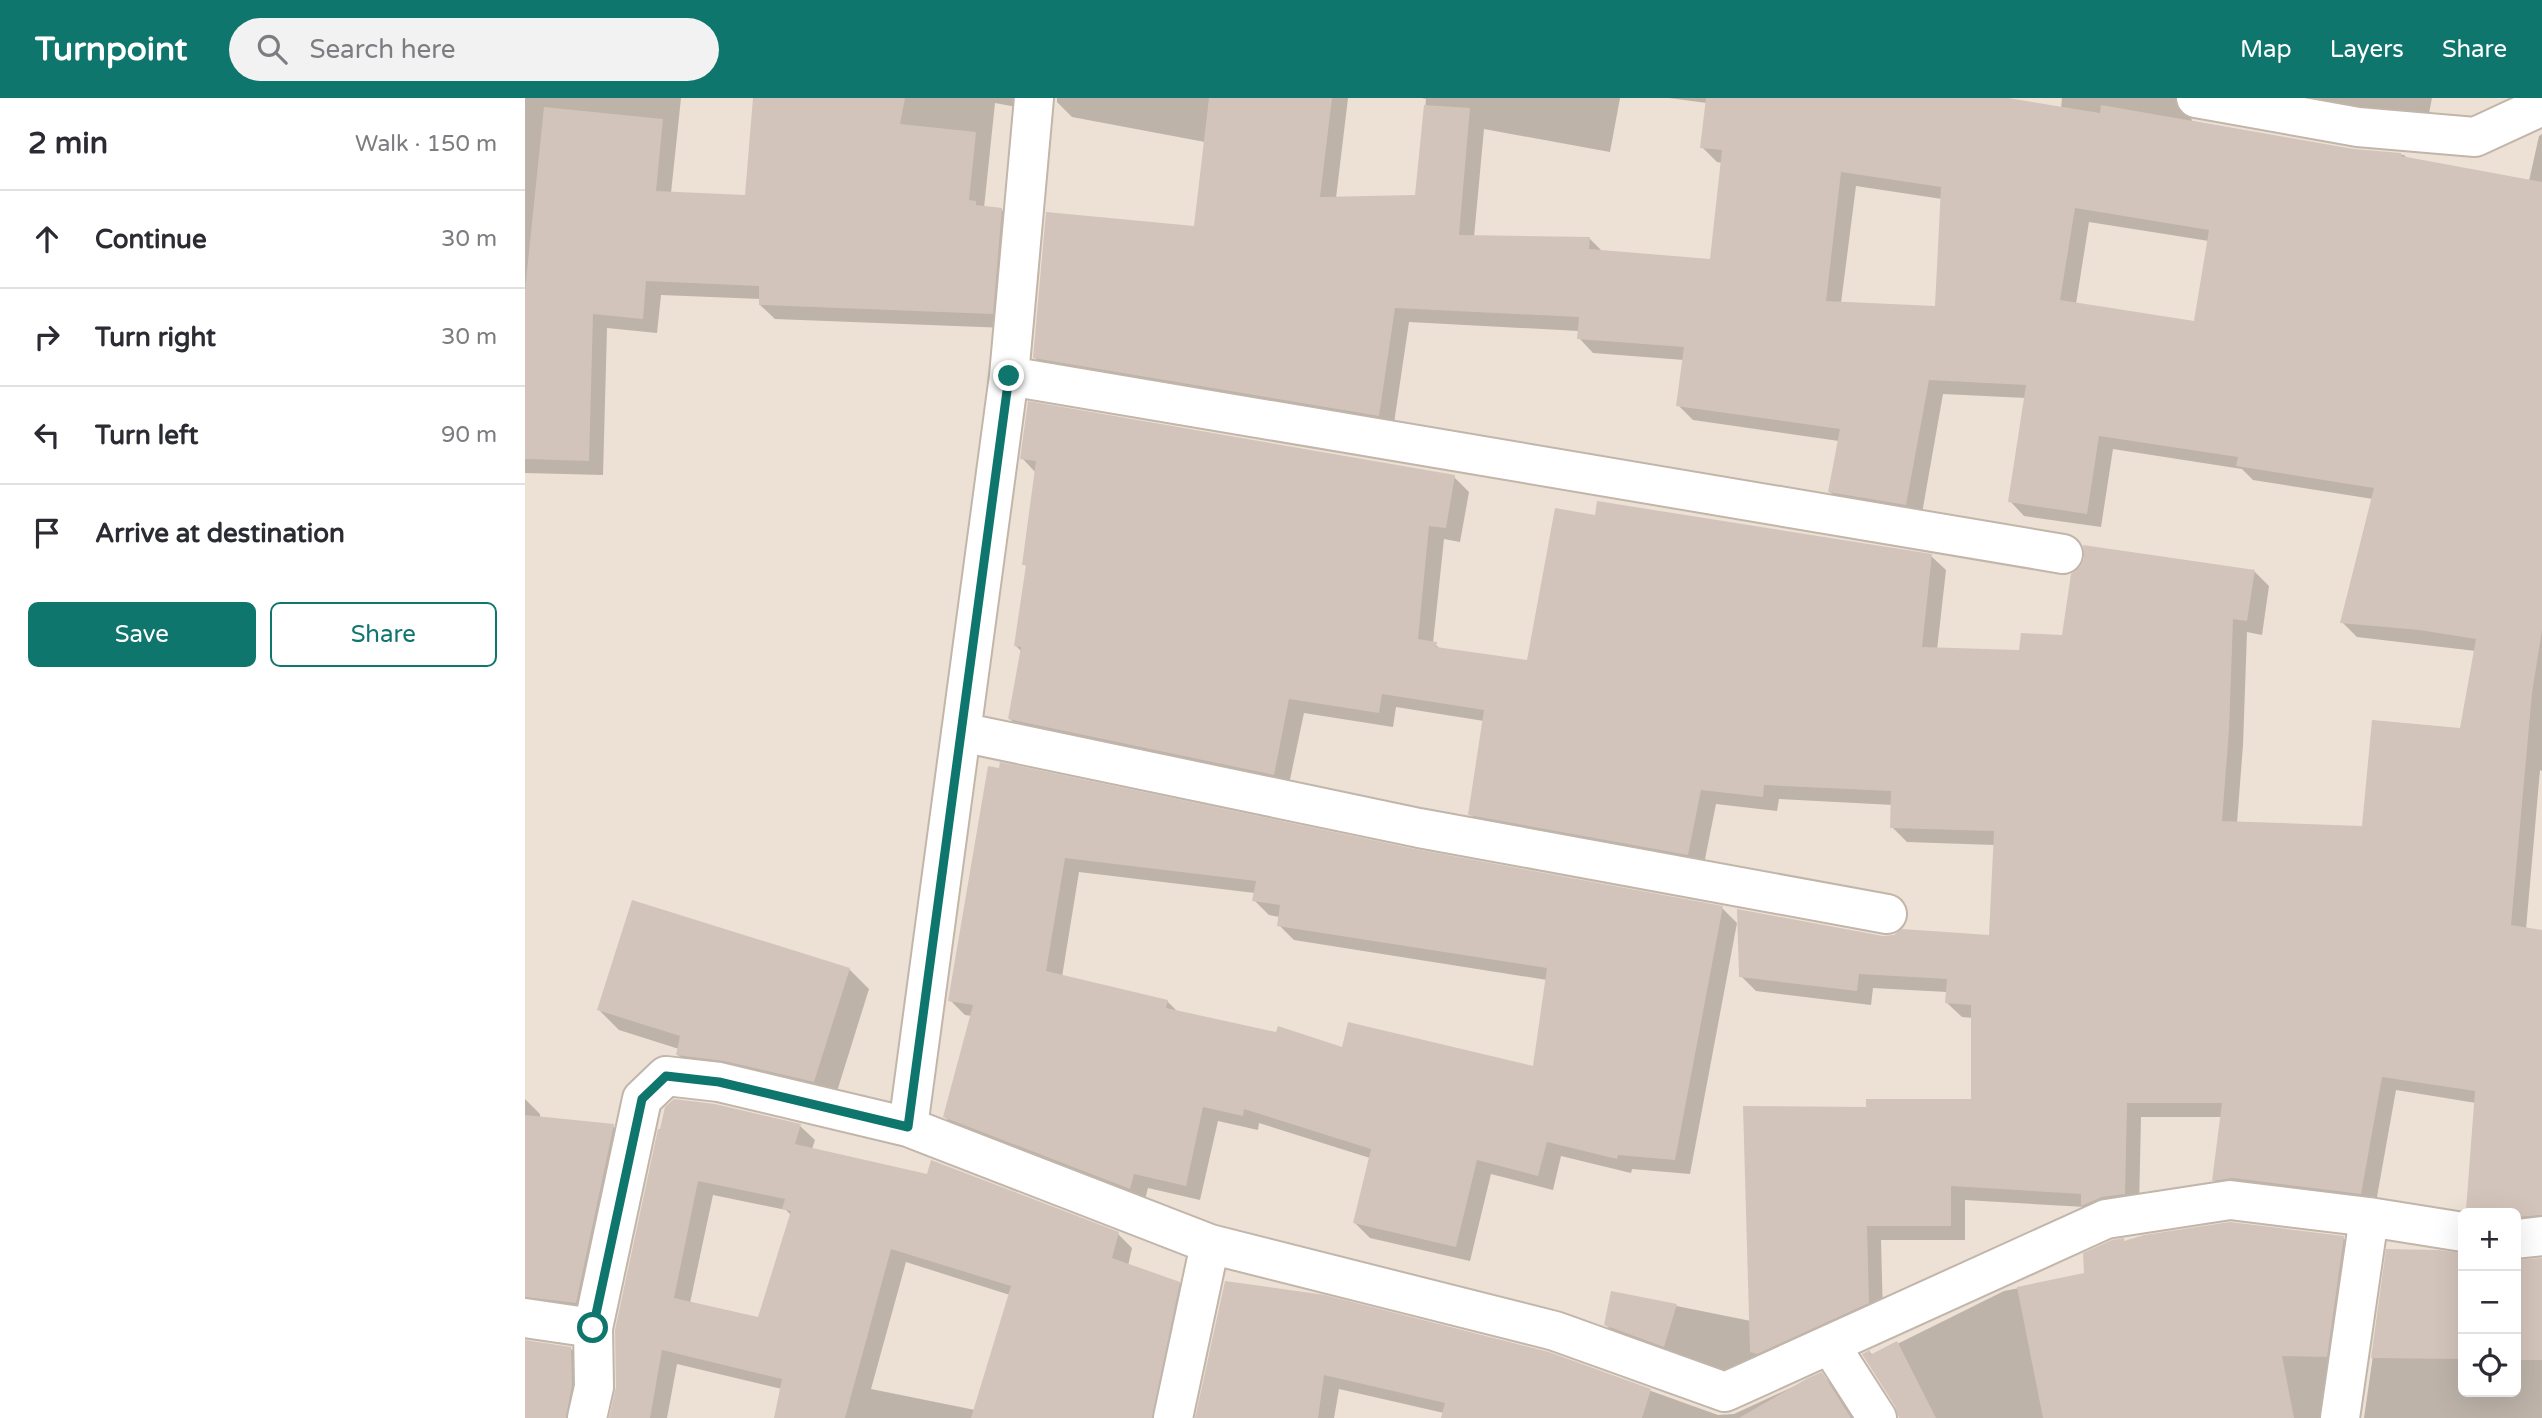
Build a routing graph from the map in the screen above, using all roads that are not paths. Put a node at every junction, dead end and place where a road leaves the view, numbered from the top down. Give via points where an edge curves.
1 (1034, 98) edge
2 (2196, 98) edge
3 (2542, 106) edge
4 (1009, 376) junction
5 (2063, 554) dead end
6 (961, 732) junction
7 (1887, 914) dead end
8 (908, 1127) junction
9 (2369, 1217) junction
10 (2458, 1231) edge
11 (2542, 1236) edge
12 (2521, 1238) edge
13 (1210, 1244) junction
14 (525, 1318) edge
15 (593, 1328) junction
16 (1831, 1345) junction
17 (587, 1418) edge
18 (1173, 1418) edge
19 (1877, 1418) edge
20 (2340, 1418) edge

1 - 4 street
2 - 3 street via 2358,127 2475,137
4 - 5 street
4 - 6 street
6 - 7 street via 1419,828
6 - 8 street
8 - 13 street
8 - 15 street via 719,1082 666,1076 642,1099
9 - 10 street
9 - 16 street via 2230,1200 2106,1219
9 - 20 street
11 - 12 street
13 - 16 street via 1555,1331 1725,1392
13 - 18 street
14 - 15 street
15 - 17 street via 594,1387
16 - 19 street

